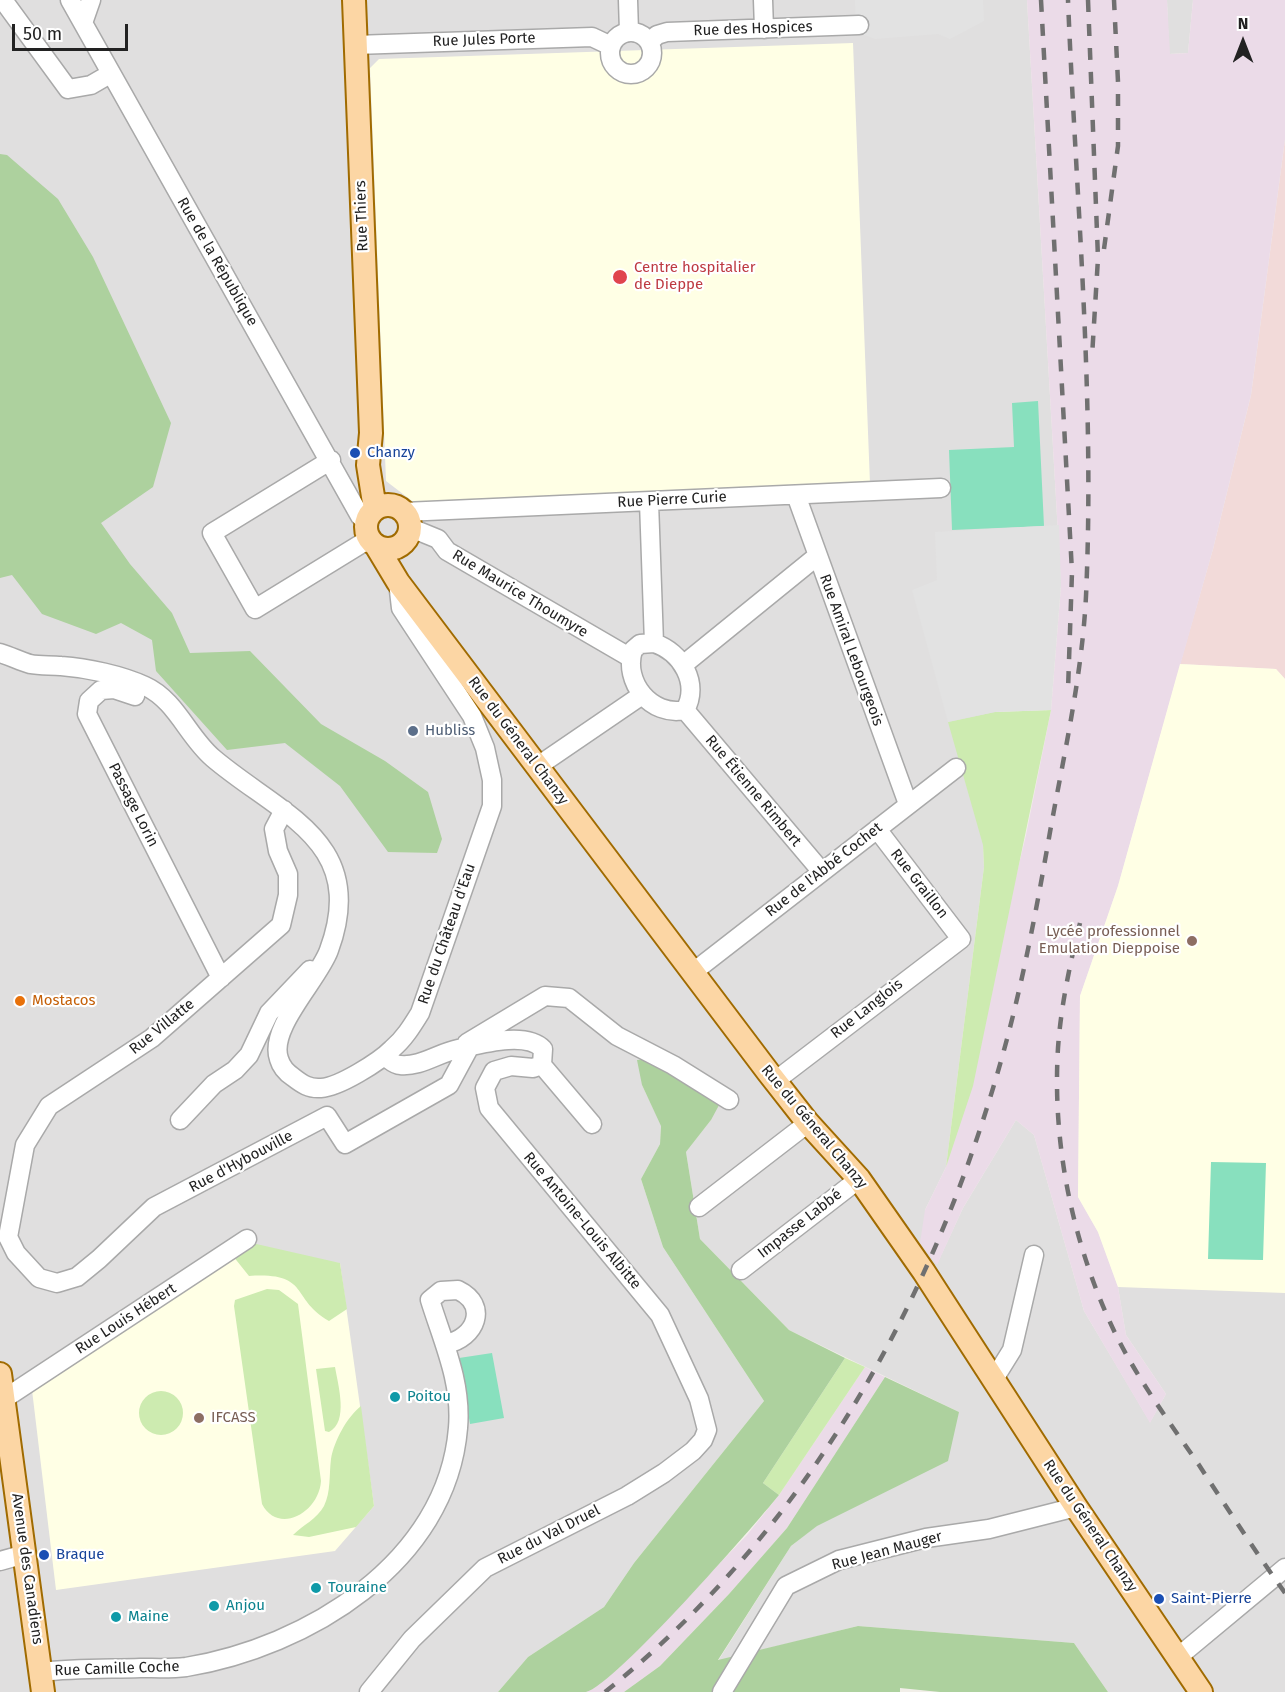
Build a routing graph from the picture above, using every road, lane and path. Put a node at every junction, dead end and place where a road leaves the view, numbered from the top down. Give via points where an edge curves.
1 (3, 0) edge
2 (69, 0) edge
3 (91, 0) edge
4 (354, 0) edge
5 (628, 0) edge
6 (763, 0) edge
7 (83, 23) junction
8 (859, 25) dead end
9 (764, 29) junction
10 (629, 32) junction
11 (650, 42) junction
12 (355, 45) junction
13 (611, 46) junction
14 (110, 74) junction
15 (331, 460) junction
16 (941, 488) dead end
17 (796, 495) junction
18 (649, 502) junction
19 (387, 526) junction
20 (816, 557) junction
21 (398, 582) junction
22 (654, 643) junction
23 (0, 653) edge
24 (631, 658) junction
25 (683, 665) junction
26 (642, 695) junction
27 (161, 696) junction
28 (685, 711) junction
29 (538, 766) junction
30 (956, 768) dead end
31 (908, 804) junction
32 (284, 810) junction
33 (877, 829) junction
34 (822, 872) junction
35 (961, 939) joint
36 (329, 952) junction
37 (692, 973) junction
38 (221, 978) junction
39 (463, 1048) junction
40 (384, 1056) junction
41 (542, 1065) junction
42 (775, 1081) junction
43 (729, 1100) dead end
44 (180, 1120) dead end
45 (592, 1124) dead end
46 (808, 1124) junction
47 (859, 1179) junction
48 (699, 1207) dead end
49 (4, 1237) edge
50 (247, 1239) dead end
51 (1034, 1255) dead end
52 (741, 1270) dead end
53 (447, 1344) dead end
54 (0, 1374) edge
55 (994, 1379) junction
56 (4, 1399) junction
57 (705, 1417) joint
58 (1076, 1507) junction
59 (25, 1554) junction
60 (0, 1561) edge
61 (1285, 1568) edge
62 (1178, 1657) junction
63 (42, 1682) edge
64 (369, 1692) edge
65 (722, 1692) edge
66 (1201, 1692) edge

1 - 14 street via 68,89 91,85
2 - 7 street, Rue de la République
3 - 7 street
4 - 12 main road, Rue Thiers
5 - 10 street
6 - 9 street
7 - 14 street, Rue de la République
8 - 9 street, Rue des Hospices
9 - 11 street, Rue des Hospices via 667,32
10 - 11 street via 641,34
10 - 13 street via 618,36
11 - 13 street via 652,61 635,74 615,67 610,57
12 - 13 street, Rue Jules Porte via 592,37
12 - 19 main road, Rue Thiers via 371,433 368,465
14 - 15 street, Rue de la République
15 - 19 street, Rue de la République via 360,516
15 - 19 street via 212,533 255,609
16 - 17 street, Rue Pierre Curie
17 - 18 street, Rue Pierre Curie
17 - 20 street, Rue Amiral Lebourgeois
18 - 19 street, Rue Pierre Curie
18 - 22 street
19 - 21 main road
19 - 24 street, Rue Maurice Thoumyre via 438,539 447,551
20 - 25 street
20 - 31 street, Rue Amiral Lebourgeois
21 - 29 main road, Rue du Géneral Chanzy
21 - 40 street, Rue du Château d'Eau via 401,608 472,716 485,748 492,780 492,806 420,1013
22 - 24 street via 640,644
22 - 25 street
23 - 27 street, Rue du Château d'Eau via 31,664 114,676
24 - 26 street via 631,669
25 - 28 street via 691,699
26 - 28 street via 665,711
26 - 29 street
27 - 32 street, Rue du Château d'Eau via 212,758
27 - 38 street, Passage Lorin via 152,701 114,689 101,690 89,701 87,714
28 - 34 street, Rue Étienne Rimbert
29 - 37 main road, Rue du Géneral Chanzy
30 - 31 street, Rue de l'Abbé Cochet
31 - 33 street, Rue de l'Abbé Cochet
32 - 36 street, Rue du Château d'Eau via 302,822 332,860 339,910
32 - 38 street, Rue Villatte via 274,829 288,874 281,925
33 - 34 street, Rue de l'Abbé Cochet
33 - 35 street, Rue Graillon
34 - 37 street, Rue de l'Abbé Cochet
35 - 42 street, Rue Langlois
36 - 40 street, Rue du Château d'Eau via 289,1017 279,1041 278,1059 304,1086 322,1088
36 - 44 street via 269,1014 249,1055
37 - 42 main road, Rue du Géneral Chanzy
38 - 49 street, Rue Villatte via 152,1038 50,1106 25,1145
39 - 40 street via 415,1065 397,1065
39 - 41 street via 528,1039 543,1049
39 - 43 street via 545,996 569,998 617,1036
39 - 49 street, Rue d'Hybouville via 449,1085 345,1144 327,1116 154,1207 76,1277 57,1283 39,1278
41 - 45 street
41 - 57 street, Rue Antoine-Louis Albitte via 494,1071 485,1088 489,1108 660,1315
42 - 46 main road, Rue du Géneral Chanzy
46 - 47 main road, Rue du Géneral Chanzy
46 - 48 street
47 - 52 street, Impasse Labbé
47 - 55 main road, Rue du Géneral Chanzy
50 - 56 street, Rue Louis Hébert
51 - 55 street via 1012,1350
53 - 63 street, Rue Camille Coche via 458,1427 451,1464 437,1502 412,1543 377,1581 305,1630 238,1656 183,1668
54 - 56 main road, Avenue des Canadiens
55 - 58 main road, Rue du Géneral Chanzy
56 - 59 main road, Avenue des Canadiens
57 - 64 street, Rue du Val Druel via 707,1430 703,1440 664,1473 485,1568 412,1639
58 - 62 main road, Rue du Géneral Chanzy
58 - 65 street, Rue Jean Mauger via 839,1560 786,1586
59 - 60 street
59 - 63 main road, Avenue des Canadiens
61 - 62 street
62 - 66 main road, Rue du Géneral Chanzy

